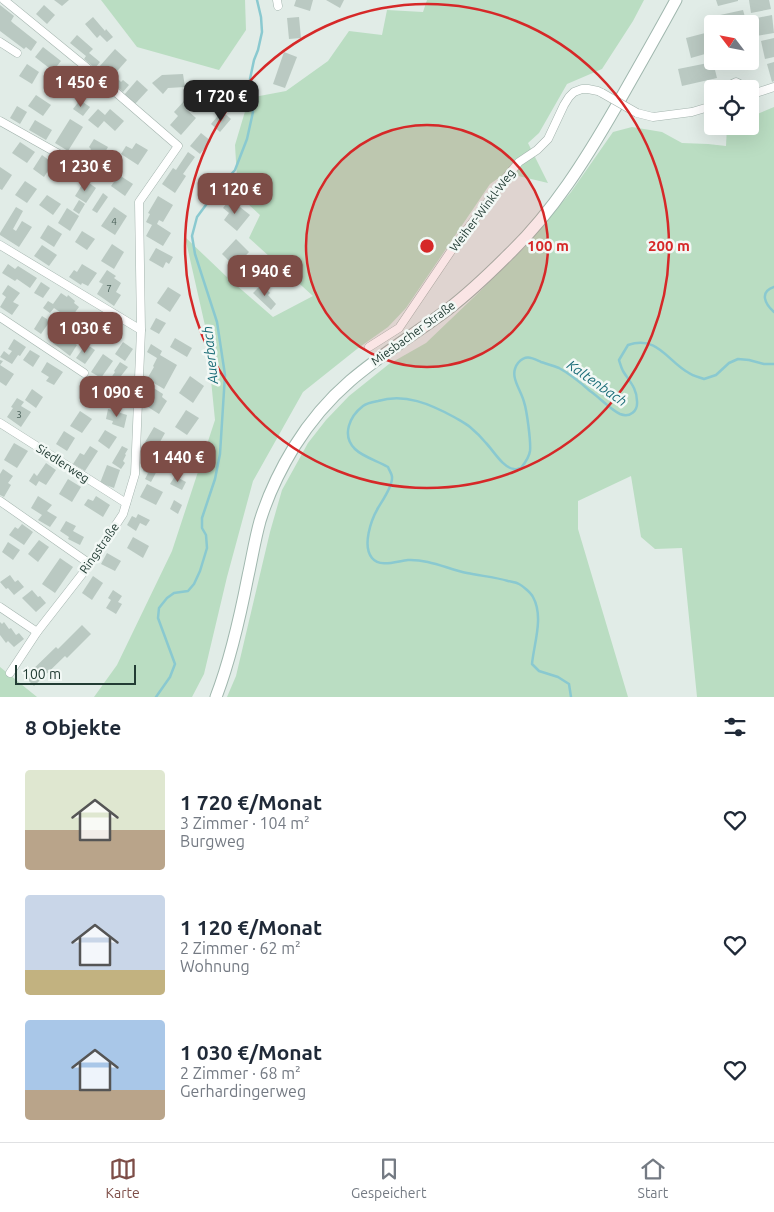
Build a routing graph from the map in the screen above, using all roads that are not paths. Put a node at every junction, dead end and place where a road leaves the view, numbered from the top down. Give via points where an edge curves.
1 (4, 0) edge
2 (676, 0) edge
3 (0, 42) edge
4 (17, 52) dead end
5 (774, 87) edge
6 (759, 90) edge
7 (704, 108) edge
8 (0, 121) edge
9 (66, 158) dead end
10 (0, 245) edge
11 (0, 317) edge
12 (141, 330) junction
13 (370, 347) dead end
14 (84, 373) dead end
15 (0, 423) edge
16 (0, 501) edge
17 (126, 503) junction
18 (90, 564) junction
19 (0, 607) edge
20 (37, 632) junction
21 (10, 673) dead end
22 (216, 697) edge

1 - 12 street, Ringstraße via 178,146 139,202
2 - 22 main road, Miesbacher Straße via 591,150 540,220 481,281 348,382 318,412 298,442 280,472 260,521 237,630
3 - 4 street
5 - 6 street
7 - 13 street, Weiher-Winkl-Weg, bridge via 653,117 637,113 598,91 582,89 574,92 548,139 519,162 505,179 399,328
8 - 9 street
10 - 12 street
11 - 14 street
12 - 17 street, Ringstraße via 135,474
15 - 17 street, Siedlerweg
16 - 18 street
17 - 18 street, Ringstraße via 123,514
18 - 20 street, Ringstraße
19 - 20 street
20 - 21 street, Ringstraße

